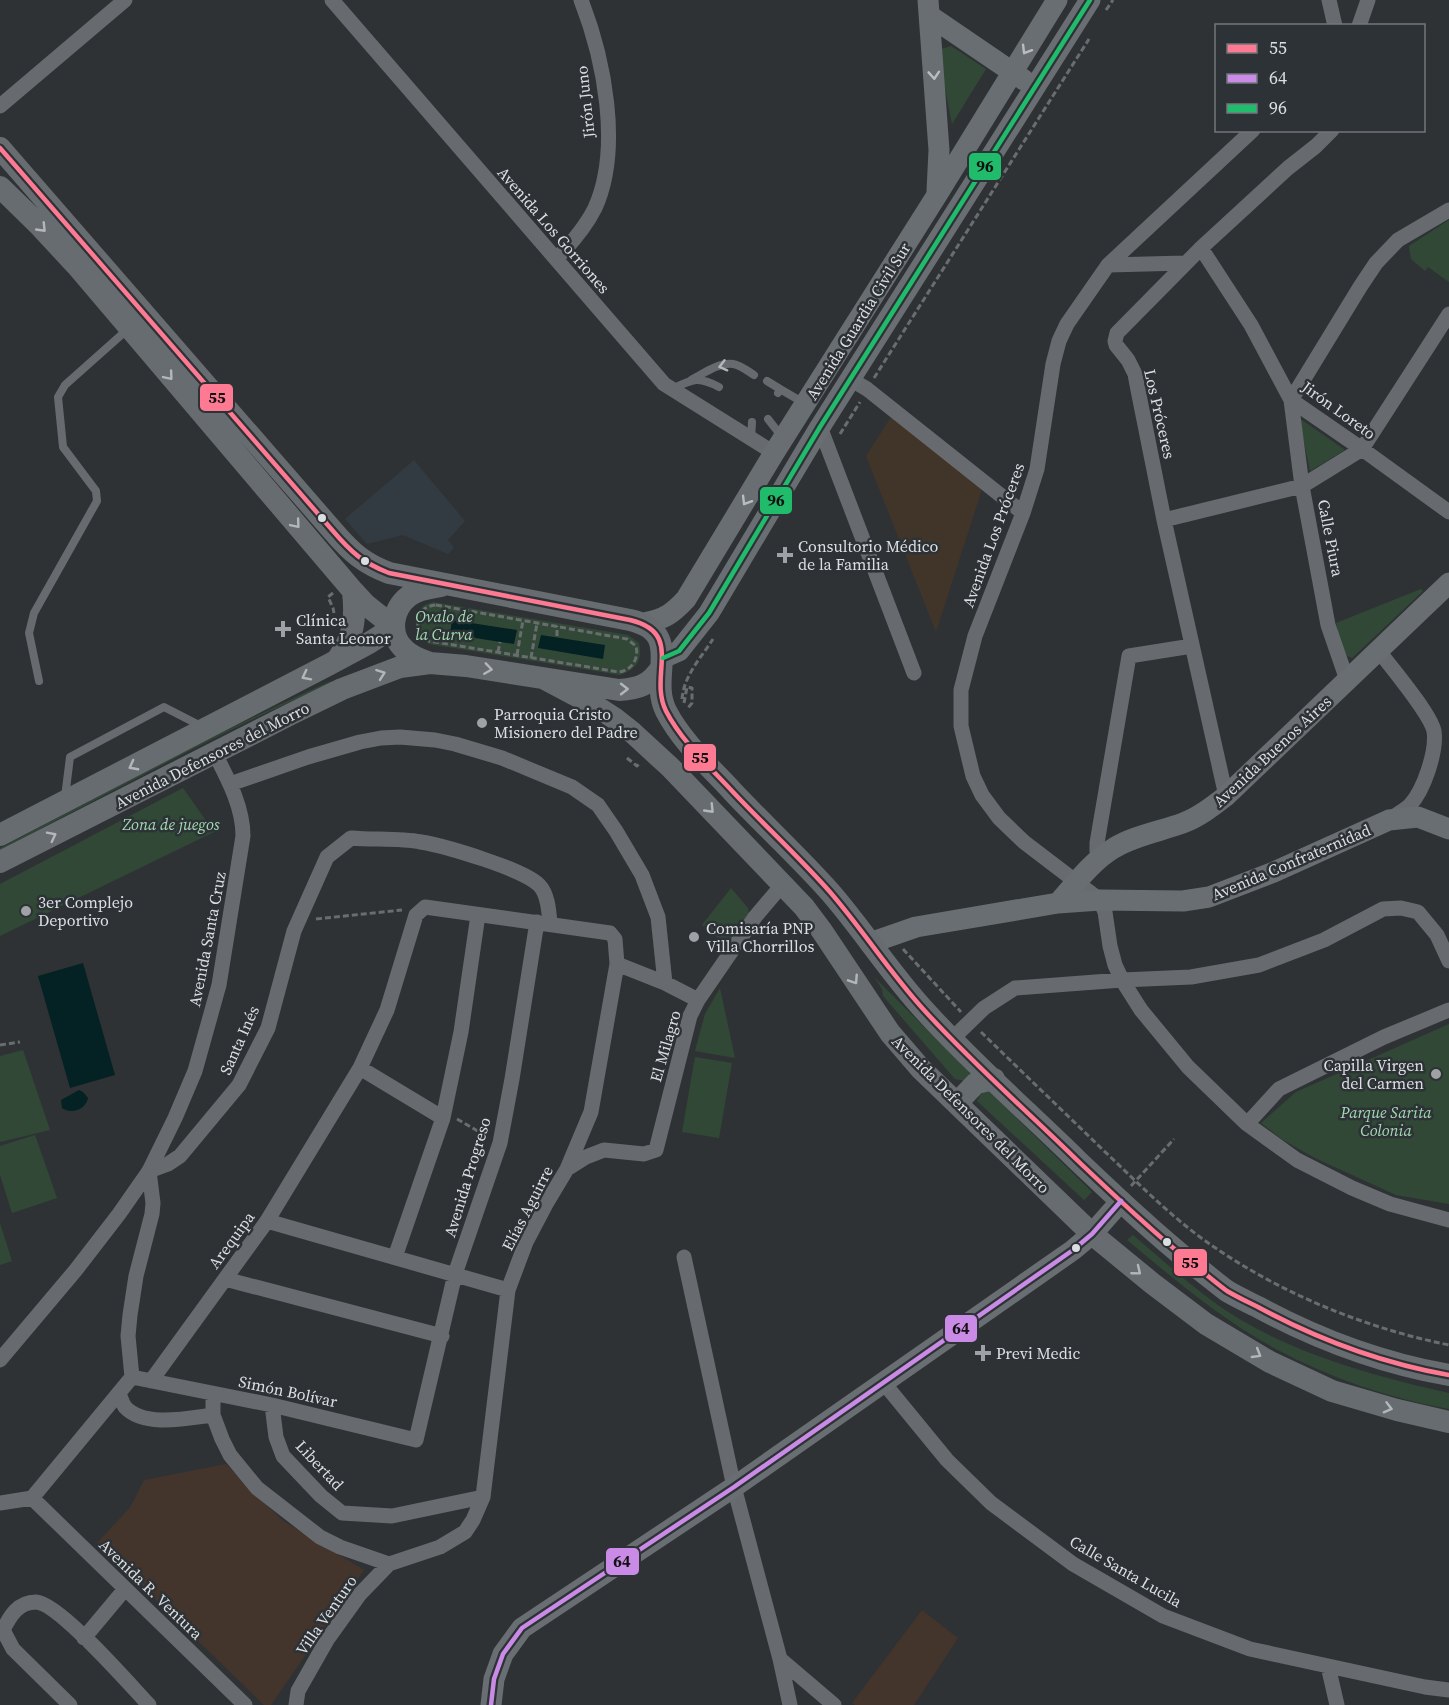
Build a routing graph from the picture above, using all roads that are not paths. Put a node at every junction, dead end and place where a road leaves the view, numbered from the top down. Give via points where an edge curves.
1 (125, 0) edge
2 (332, 0) edge
3 (580, 0) edge
4 (1057, 0) edge
5 (1090, 0) edge
6 (1329, 0) edge
7 (1368, 0) edge
8 (929, 8) edge
9 (1335, 24) edge
10 (1360, 24) edge
11 (1013, 73) junction
12 (1035, 88) junction
13 (0, 106) edge
14 (1251, 132) edge
15 (1330, 132) edge
16 (0, 148) edge
17 (8, 162) edge
18 (0, 187) edge
19 (937, 195) junction
20 (1449, 210) edge
21 (1201, 248) junction
22 (556, 259) junction
23 (1185, 263) junction
24 (1108, 265) junction
25 (1449, 315) edge
26 (129, 328) junction
27 (754, 375) dead end
28 (691, 380) junction
29 (766, 381) dead end
30 (859, 384) junction
31 (719, 387) dead end
32 (672, 389) junction
33 (1291, 400) junction
34 (806, 404) junction
35 (768, 419) dead end
36 (752, 422) dead end
37 (820, 427) junction
38 (751, 439) junction
39 (779, 446) junction
40 (1362, 449) junction
41 (1302, 486) junction
42 (1449, 512) edge
43 (1023, 513) junction
44 (1164, 520) junction
45 (1449, 582) edge
46 (445, 585) junction
47 (353, 591) junction
48 (644, 624) junction
49 (394, 627) junction
50 (1192, 646) junction
51 (1378, 650) junction
52 (337, 660) junction
53 (430, 663) junction
54 (662, 663) junction
55 (914, 674) dead end
56 (545, 679) junction
57 (1347, 680) junction
58 (39, 681) dead end
59 (205, 728) junction
60 (215, 754) junction
61 (230, 784) junction
62 (1226, 796) junction
63 (64, 801) junction
64 (1389, 820) junction
65 (1449, 829) edge
66 (0, 835) edge
67 (1100, 859) junction
68 (0, 862) edge
69 (1077, 883) junction
70 (783, 884) junction
71 (1100, 900) junction
72 (1058, 903) junction
73 (478, 915) junction
74 (544, 923) junction
75 (880, 939) junction
76 (1449, 961) edge
77 (617, 964) junction
78 (1122, 980) junction
79 (665, 983) junction
80 (698, 1000) junction
81 (1449, 1010) edge
82 (952, 1040) junction
83 (360, 1068) junction
84 (994, 1079) junction
85 (957, 1103) junction
86 (444, 1115) junction
87 (1247, 1124) junction
88 (567, 1169) junction
89 (149, 1171) junction
90 (1120, 1200) junction
91 (1449, 1220) edge
92 (267, 1221) junction
93 (1092, 1234) junction
94 (395, 1257) junction
95 (684, 1257) dead end
96 (455, 1274) junction
97 (225, 1279) junction
98 (508, 1290) junction
99 (442, 1336) junction
100 (0, 1360) edge
101 (1449, 1375) edge
102 (132, 1377) junction
103 (152, 1381) junction
104 (883, 1382) junction
105 (119, 1394) junction
106 (213, 1394) junction
107 (272, 1404) junction
108 (213, 1415) junction
109 (1449, 1422) edge
110 (416, 1440) joint
111 (734, 1487) junction
112 (483, 1497) junction
113 (32, 1498) junction
114 (0, 1503) edge
115 (389, 1564) junction
116 (125, 1589) junction
117 (84, 1638) junction
118 (780, 1659) junction
119 (1328, 1666) junction
120 (1449, 1690) edge
121 (70, 1705) edge
122 (149, 1705) edge
123 (244, 1705) edge
124 (296, 1705) edge
125 (491, 1705) edge
126 (790, 1705) edge
127 (834, 1705) edge
128 (1337, 1705) edge

1 - 13 street
2 - 22 street, Avenida Los Gorriones
3 - 22 street, Jirón Juno via 603,76 609,124 606,170 595,207 579,236
4 -> 11 main road, Avenida Guardia Civil Sur
5 - 12 main road, Avenida Guardia Civil Sur
6 - 9 street
7 - 10 street
8 - 11 main road
8 -> 19 main road via 939,150
11 - 12 main road
11 - 19 main road, Avenida Guardia Civil Sur
12 - 30 main road, Avenida Guardia Civil Sur
14 - 24 street, Avenida Los Próceres
15 - 21 street, Los Próceres
16 - 17 main road
17 - 46 main road via 345,545 373,567
18 -> 26 main road via 57,244
19 - 34 main road, Avenida Guardia Civil Sur
20 - 33 street via 1398,240 1376,263
21 - 23 street, Los Próceres
21 - 33 street, Jirón Loreto via 1251,326
22 - 32 street, Avenida Los Gorriones via 663,384
23 - 24 street
23 - 44 street, Los Próceres via 1114,341 1135,375
24 - 43 street, Avenida Los Próceres via 1076,309 1059,341 1037,469
25 - 40 street
26 -> 47 main road
26 - 58 lane via 65,385 58,397 63,447 96,491 97,501 34,613 29,633
27 -> 28 lane via 728,364
28 - 31 lane
28 - 32 lane
29 - 34 lane
30 - 37 main road, Avenida Guardia Civil Sur
30 - 43 street
32 - 38 street, Avenida Los Gorriones
33 - 40 street, Jirón Loreto
33 - 41 street, Calle Piura
34 - 39 main road, Avenida Guardia Civil Sur
35 - 39 lane
36 - 38 lane
37 - 54 main road, Avenida Guardia Civil Sur via 710,613 679,651
37 - 55 street
38 - 39 street, Avenida Los Gorriones
39 -> 48 main road, Avenida Guardia Civil Sur via 686,599 673,613
40 - 41 street
40 - 42 street, Jirón Loreto
41 - 44 street
41 - 57 street, Calle Piura via 1328,625
43 - 69 street, Avenida Los Próceres via 975,636 961,690 961,726 973,776 982,795 1024,842
44 - 50 street, Los Próceres
45 - 51 main road, Avenida Buenos Aires
46 - 48 main road
46 - 49 main road via 409,596 395,615
47 - 49 main road
47 - 52 main road via 353,628
48 - 54 main road via 661,642
49 - 52 main road, Avenida Defensores del Morro
49 - 53 main road, Avenida Defensores del Morro via 405,651
50 - 62 street, Los Próceres
50 - 67 street via 1129,656 1096,843
51 - 57 main road, Avenida Buenos Aires
51 - 64 street via 1434,730 1433,749 1421,789 1409,805
52 -> 59 main road, Avenida Defensores del Morro
53 -> 56 main road, Avenida Defensores del Morro
60 -> 53 main road, Avenida Defensores del Morro via 342,689 393,669
56 -> 54 main road, Avenida Defensores del Morro via 635,689 657,674
54 - 75 main road via 661,699 681,733 733,792
56 -> 70 main road, Avenida Defensores del Morro via 594,705 633,734
57 - 62 main road, Avenida Buenos Aires
59 -> 63 main road, Avenida Defensores del Morro
59 - 63 lane via 164,706 70,757
60 - 61 street, Avenida Santa Cruz
68 -> 60 main road, Avenida Defensores del Morro
61 - 79 street via 360,741 400,737 435,740 502,758 572,787 598,805 642,875 658,916
61 - 89 street, Avenida Santa Cruz via 240,810 243,836 219,986 195,1071
62 - 67 main road, Avenida Buenos Aires via 1208,811 1125,842
63 - 66 main road, Avenida Defensores del Morro
64 - 65 main road, Avenida Confraternidad via 1418,817
64 - 71 main road, Avenida Confraternidad via 1209,897 1183,901
67 - 69 main road, Avenida Buenos Aires
69 - 71 street, Avenida Los Próceres
69 - 72 main road, Avenida Buenos Aires
70 - 80 street, El Milagro via 755,917
70 -> 85 main road, Avenida Defensores del Morro via 822,932 890,1033
71 - 72 main road, Avenida Confraternidad
71 - 78 street
72 - 75 main road via 916,927
73 - 74 street
73 - 83 street, Arequipa via 425,907 416,915 387,1010
73 - 86 street
74 - 77 street, Elías Aguirre via 610,933 615,939
74 - 89 street, Santa Inés via 549,911 541,886 530,877 420,842 351,838 327,857 299,918 268,1028 239,1085 180,1156
74 - 96 street, Avenida Progreso via 500,1143
75 - 82 main road via 904,987
76 - 78 street via 1437,935 1418,912 1383,909 1324,940 1259,965 1191,977
77 - 79 street
77 - 88 street, Elías Aguirre via 591,1112
78 - 82 street via 1015,988 984,1008
78 - 87 street via 1140,1010 1188,1067
79 - 80 street
80 - 88 street, El Milagro via 690,1016 656,1150 644,1154 604,1150
81 - 87 street via 1279,1089
82 - 84 main road
83 - 86 street
83 - 92 street, Arequipa
84 - 85 main road via 976,1083
84 - 90 main road
85 - 93 main road, Avenida Defensores del Morro
86 - 94 street
87 - 91 street via 1297,1160 1352,1188 1390,1204
88 - 98 street, Elías Aguirre via 526,1242
89 - 100 street, Avenida Santa Cruz via 75,1271
89 - 102 street via 152,1214 136,1276 128,1336
90 - 93 main road
90 - 101 main road via 1227,1290 1293,1326 1368,1356
92 - 94 street
92 - 97 street, Arequipa
93 - 104 main road
93 -> 109 main road, Avenida Defensores del Morro via 1206,1324 1270,1362 1352,1398
94 - 96 street
95 - 111 street
96 - 98 street
96 - 99 street, Avenida Progreso
97 - 99 street
97 - 103 street, Arequipa
98 - 112 street, Elías Aguirre
99 - 110 street, Avenida Progreso
102 - 103 street
102 - 105 street
103 - 106 street, Simón Bolívar
104 - 111 main road
104 - 119 street, Calle Santa Lucila via 969,1482 1073,1564 1163,1616 1250,1648
105 - 108 street via 126,1408 153,1419
105 - 113 street
106 - 107 street, Simón Bolívar
106 - 108 street
107 - 110 street, Simón Bolívar
107 - 112 street, Libertad via 283,1456 342,1513 392,1515
108 - 115 street via 231,1455 257,1488 320,1537
111 - 118 street
111 - 125 main road via 522,1628 503,1654
112 - 115 street, Villa Venturo via 465,1532 440,1547
113 - 114 street
113 - 116 street, Avenida R. Ventura
115 - 124 street, Villa Venturo via 360,1594 327,1640 298,1691
116 - 117 street
116 - 123 street, Avenida R. Ventura
117 - 121 street via 51,1607 38,1602 24,1604 12,1612 3,1630 13,1649
117 - 122 street
118 - 126 street
118 - 127 street
119 - 120 street, Calle Santa Lucila
119 - 128 street

